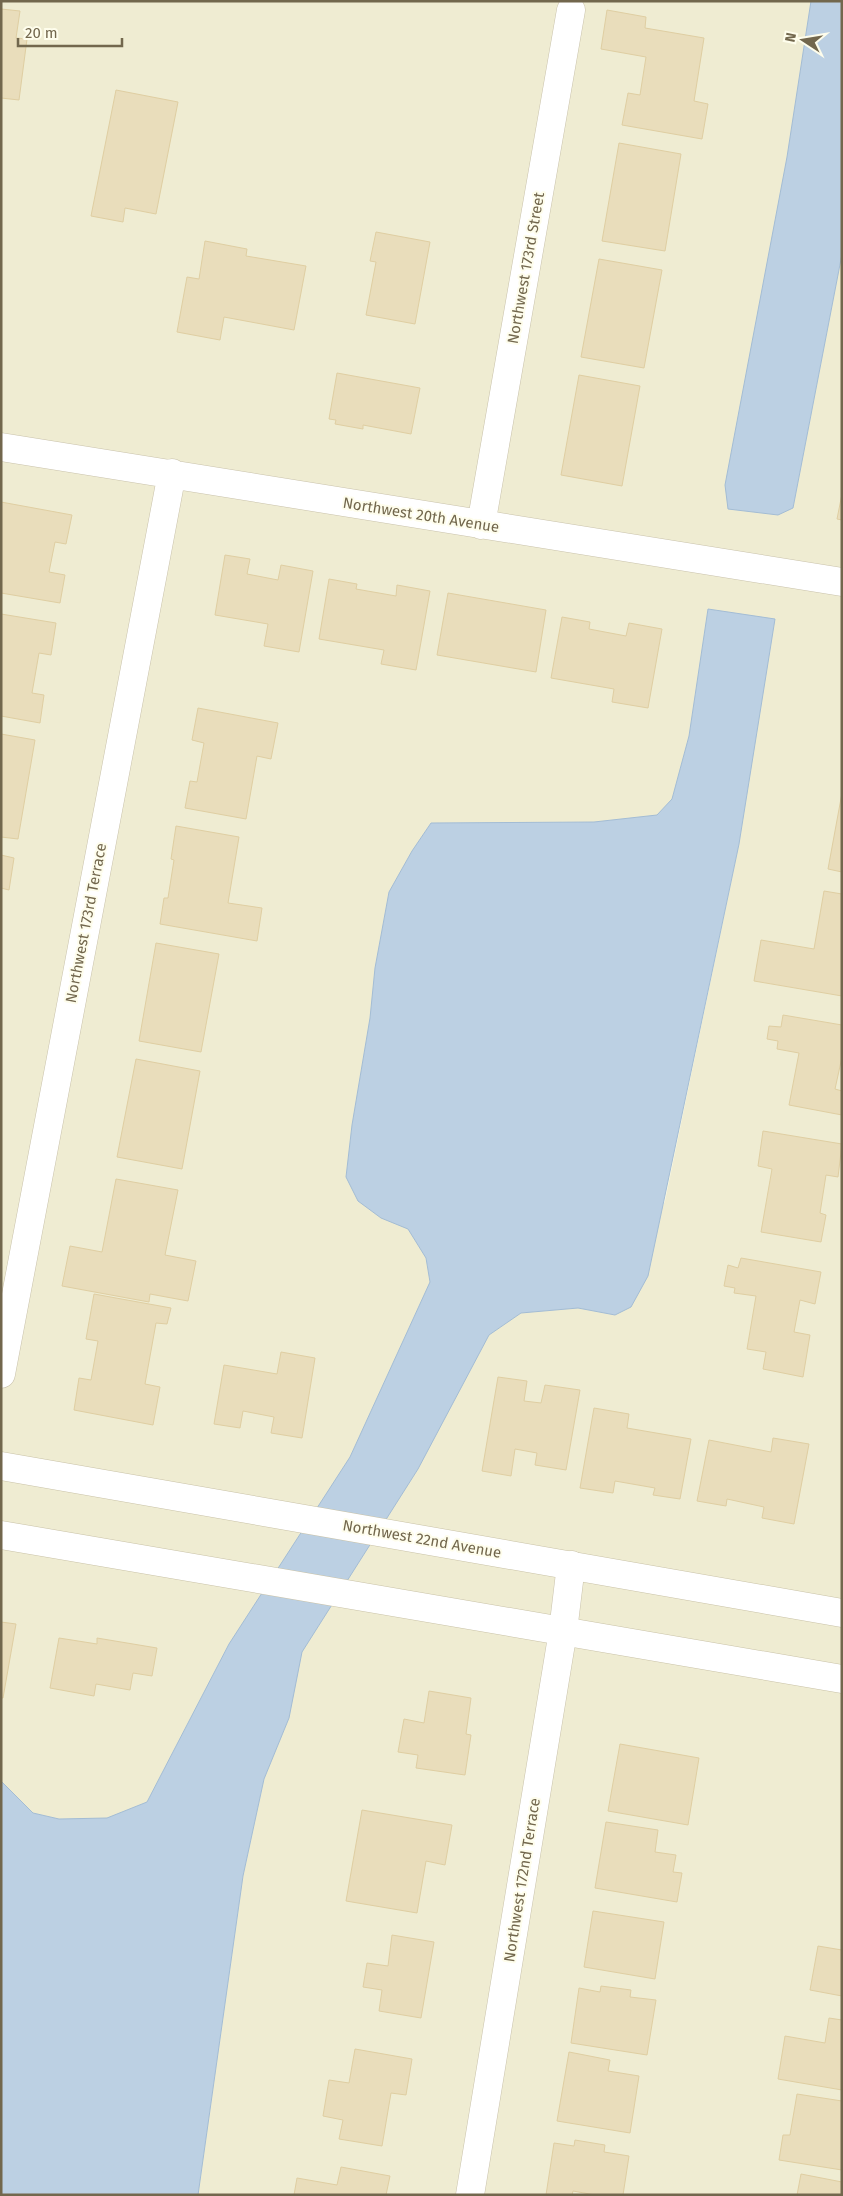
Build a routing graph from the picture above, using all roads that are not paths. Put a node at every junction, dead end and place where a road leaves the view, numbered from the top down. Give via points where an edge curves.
1 (571, 10) dead end
2 (1, 447) edge
3 (172, 473) junction
4 (480, 525) junction
5 (842, 582) edge
6 (1, 1374) edge
7 (1, 1466) edge
8 (1, 1535) edge
9 (571, 1565) junction
10 (842, 1613) edge
11 (563, 1631) junction
12 (842, 1679) edge
13 (470, 2195) edge

1 - 4 street, Northwest 173rd Street
2 - 3 street, Northwest 20th Avenue
3 - 4 street, Northwest 20th Avenue
3 - 6 street, Northwest 173rd Terrace
4 - 5 street, Northwest 20th Avenue
7 - 9 street, Northwest 22nd Avenue
8 - 11 street
9 - 10 street, Northwest 22nd Avenue
9 - 11 street, Northwest 172nd Terrace
11 - 12 street
11 - 13 street, Northwest 172nd Terrace

